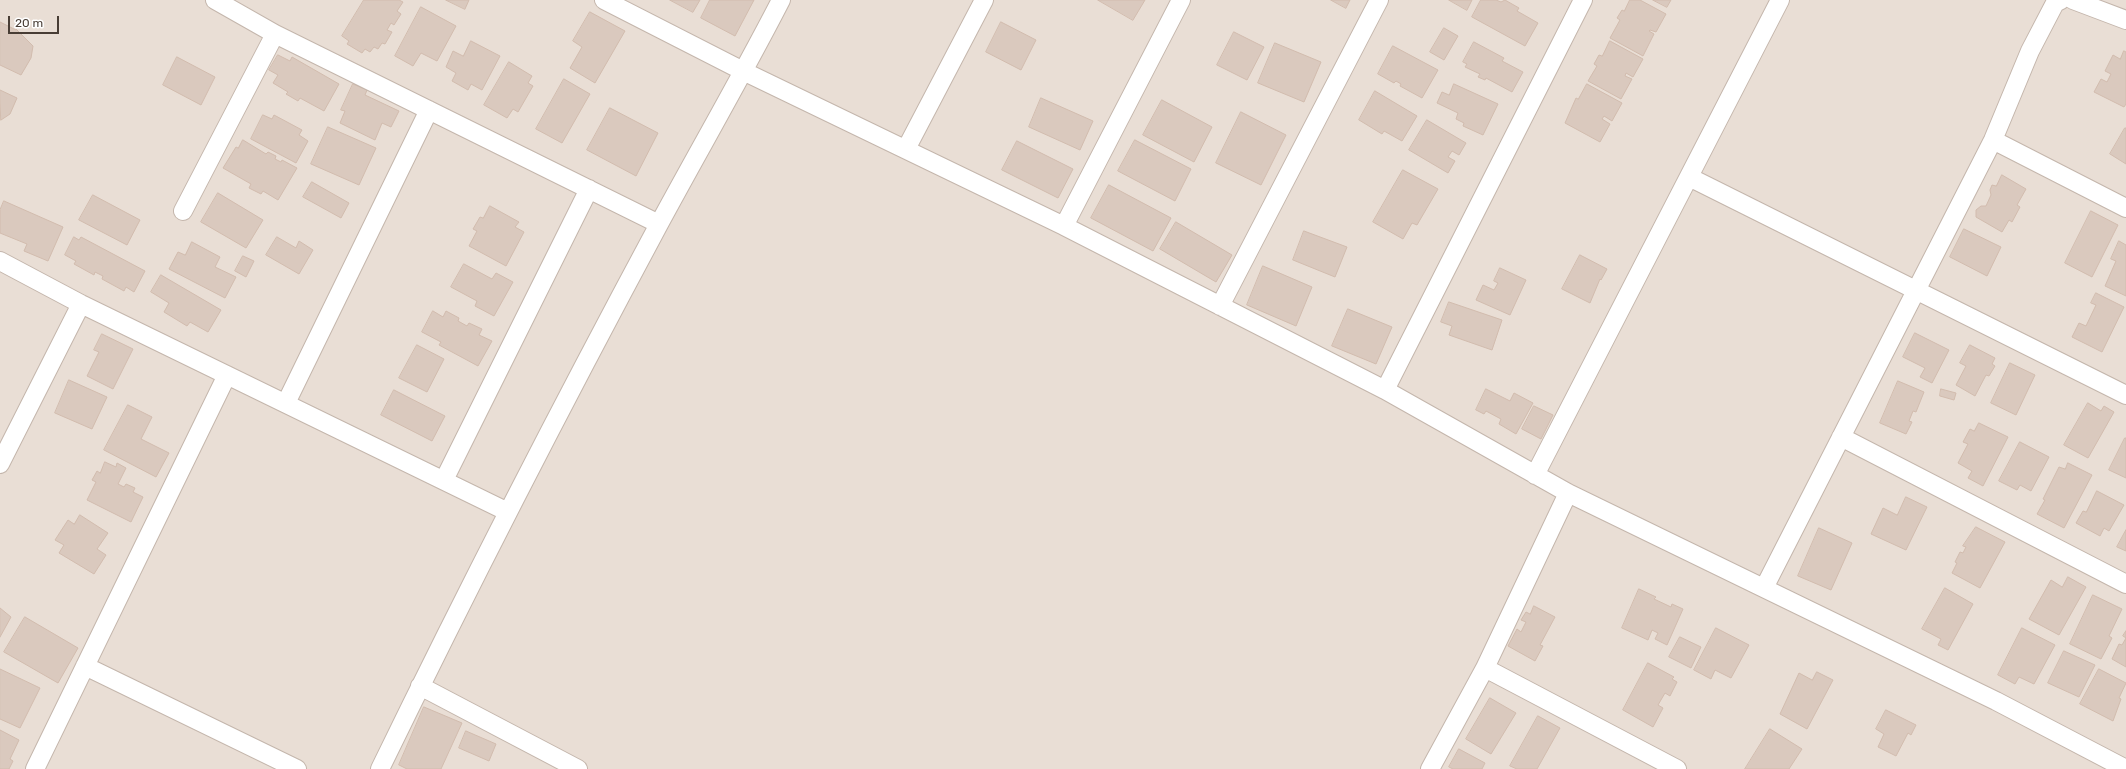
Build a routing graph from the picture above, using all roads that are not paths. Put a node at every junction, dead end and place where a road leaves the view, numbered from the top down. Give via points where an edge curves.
1 (215, 0) edge
2 (604, 0) edge
3 (781, 0) edge
4 (984, 0) edge
5 (1181, 0) edge
6 (1379, 0) edge
7 (1583, 0) edge
8 (1780, 0) edge
9 (2061, 0) edge
10 (2073, 0) edge
11 (2126, 20) edge
12 (275, 34) junction
13 (745, 72) junction
14 (429, 110) junction
15 (1993, 140) junction
16 (906, 150) junction
17 (1689, 177) junction
18 (589, 190) junction
19 (2126, 208) edge
20 (183, 211) dead end
21 (659, 224) junction
22 (1064, 226) junction
23 (0, 261) edge
24 (1917, 289) junction
25 (81, 304) junction
26 (1220, 306) junction
27 (227, 375) junction
28 (1385, 390) junction
29 (2126, 395) edge
30 (286, 403) junction
31 (1841, 437) junction
32 (0, 464) edge
33 (1535, 475) junction
34 (444, 480) junction
35 (1568, 493) junction
36 (508, 512) junction
37 (2126, 584) edge
38 (1764, 588) junction
39 (85, 666) junction
40 (1484, 668) junction
41 (420, 686) junction
42 (35, 769) edge
43 (297, 769) edge
44 (380, 769) edge
45 (578, 769) edge
46 (1430, 769) edge
47 (1677, 769) edge
48 (2126, 769) edge

1 - 12 street
2 - 13 street
3 - 13 street
4 - 16 street
5 - 22 street
6 - 26 street
7 - 28 street
8 - 17 street
9 - 15 street via 2055,3 2030,52
10 - 11 street
12 - 14 street
12 - 20 street
13 - 16 street
13 - 21 street
14 - 18 street
14 - 30 street
15 - 19 street
15 - 24 street
16 - 22 street
17 - 24 street
17 - 33 street
18 - 21 street
18 - 34 street
21 - 36 street
22 - 26 street
23 - 25 street
24 - 29 street
24 - 31 street
25 - 27 street
25 - 32 street
26 - 28 street
27 - 30 street
27 - 39 street
28 - 33 street
30 - 34 street
31 - 37 street
31 - 38 street
33 - 35 street
34 - 36 street
35 - 38 street
35 - 40 street
36 - 41 street
38 - 48 street via 1996,701
39 - 42 street
39 - 43 street
40 - 46 street
40 - 47 street
41 - 44 street
41 - 45 street

